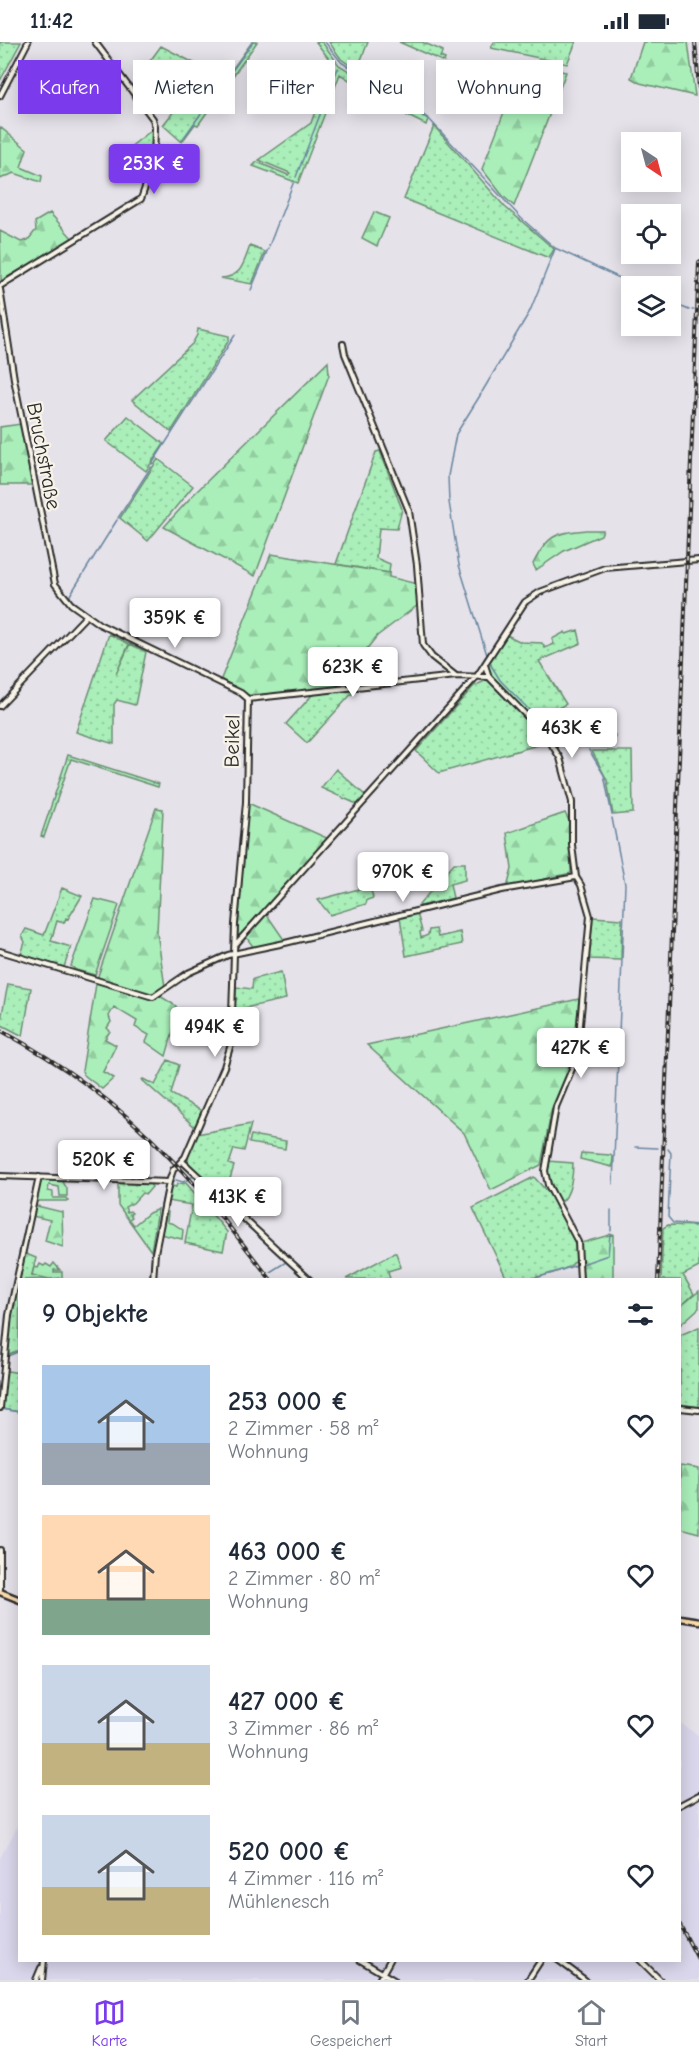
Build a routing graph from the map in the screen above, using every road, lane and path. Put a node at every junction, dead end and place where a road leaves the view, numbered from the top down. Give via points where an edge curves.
1 (28, 42) edge
2 (95, 42) edge
3 (0, 96) edge
4 (0, 287) edge
5 (343, 344) dead end
6 (699, 560) edge
7 (86, 616) junction
8 (485, 665) junction
9 (445, 669) junction
10 (456, 676) junction
11 (464, 676) junction
12 (477, 676) junction
13 (444, 677) junction
14 (489, 677) junction
15 (469, 685) junction
16 (248, 699) junction
17 (0, 706) edge
18 (576, 877) junction
19 (235, 945) junction
20 (0, 951) edge
21 (234, 954) junction
22 (182, 1161) junction
23 (0, 1176) edge
24 (39, 1177) junction
25 (169, 1182) junction
26 (153, 1278) edge
27 (308, 1278) edge
28 (580, 1278) edge
29 (0, 1408) edge
30 (681, 1408) edge
31 (699, 1410) edge
32 (0, 1550) edge
33 (0, 1591) edge
34 (18, 1599) edge
35 (681, 1618) edge
36 (699, 1621) edge
37 (699, 1795) edge
38 (681, 1804) edge
39 (363, 1962) edge
40 (389, 1962) edge
41 (540, 1962) edge
42 (561, 1962) edge
43 (642, 1962) edge
44 (43, 1963) edge
45 (383, 1974) junction
46 (36, 1980) edge
47 (42, 1980) edge
48 (379, 1980) edge
49 (394, 1980) edge
50 (528, 1980) edge
51 (585, 1980) edge
52 (660, 1980) edge

1 - 3 street
2 - 4 street via 153,119 154,162 141,198
4 - 7 street, Bruchstraße via 51,573 60,592
5 - 9 street via 409,511 423,645
6 - 8 street via 614,566 535,594 525,602
7 - 16 street, Beikel
7 - 17 street
8 - 12 street
8 - 14 street
9 - 10 street
9 - 13 street
10 - 11 street
10 - 13 street
11 - 12 street
11 - 15 street
12 - 14 street
12 - 15 street
13 - 16 street
14 - 18 street via 556,749 572,802
15 - 19 street
16 - 19 street, Beikel via 246,802
18 - 21 street via 502,890
18 - 28 street via 590,919 578,1049 556,1107 544,1170 579,1242
19 - 21 street, Beikel
20 - 21 street via 150,998 196,968
21 - 22 street, Beikel via 230,1050
22 - 25 street, Beikel
22 - 27 street
23 - 24 street
24 - 25 street
24 - 29 street via 9,1315
25 - 26 street, Beikel
30 - 31 street
32 - 33 street
33 - 34 main road
35 - 36 main road
37 - 38 street
39 - 45 street
40 - 45 street
41 - 50 street
42 - 51 street
43 - 52 street
44 - 46 street
44 - 47 street
45 - 48 street
45 - 49 street

